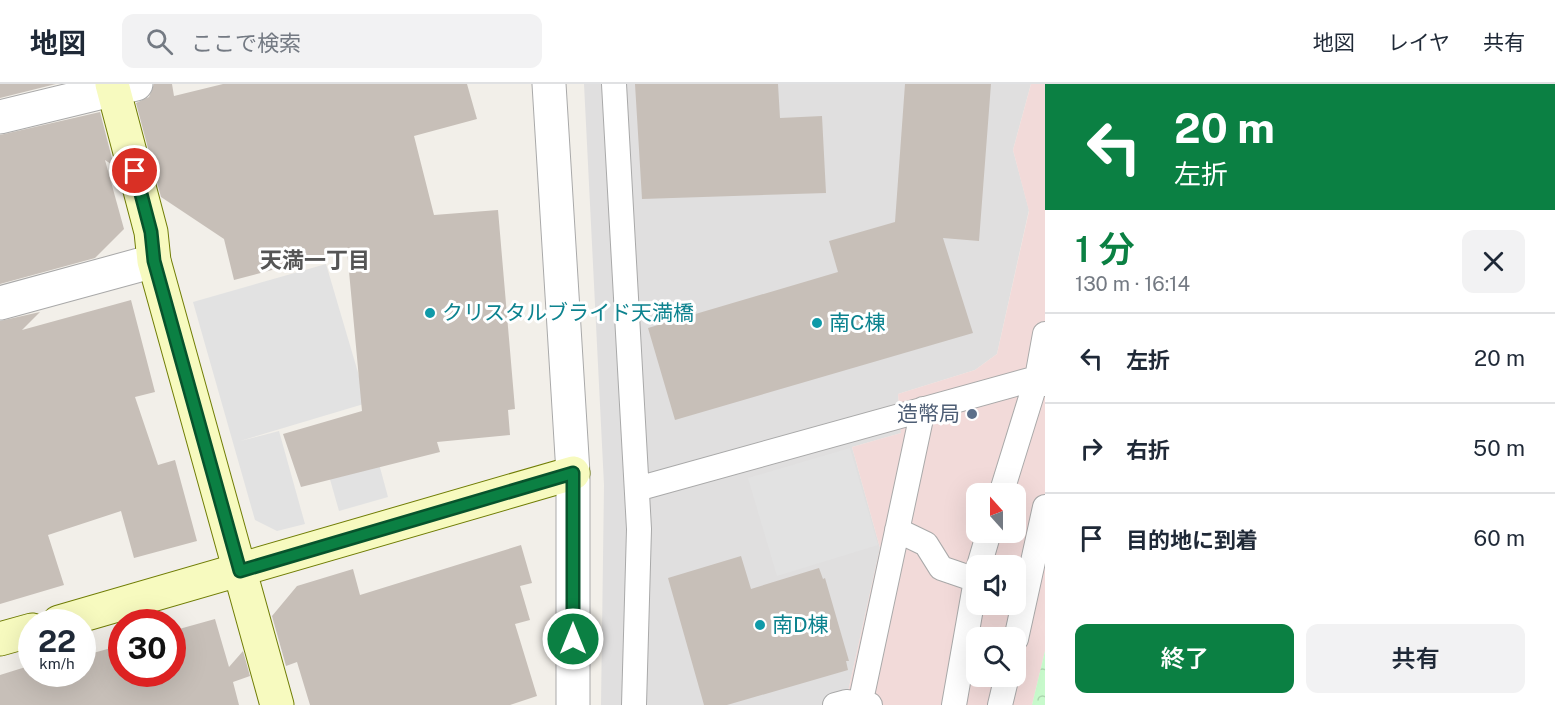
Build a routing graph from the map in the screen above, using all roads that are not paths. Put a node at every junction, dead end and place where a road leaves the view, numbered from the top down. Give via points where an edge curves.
1 (549, 84) edge
2 (614, 84) edge
3 (121, 86) edge
4 (0, 117) edge
5 (154, 261) junction
6 (0, 303) edge
7 (1045, 334) edge
8 (1041, 381) edge
9 (923, 409) junction
10 (573, 473) junction
11 (1005, 483) edge
12 (637, 489) junction
13 (1045, 507) edge
14 (897, 530) junction
15 (240, 571) junction
16 (966, 577) edge
17 (96, 612) edge
18 (970, 615) edge
19 (1019, 627) edge
20 (18, 634) edge
21 (0, 639) edge
22 (1004, 687) edge
23 (277, 705) edge
24 (573, 705) edge
25 (634, 705) edge
26 (835, 705) edge
27 (863, 705) edge
28 (954, 705) edge
29 (1000, 705) edge

1 - 10 street
2 - 12 lane
3 - 4 street
3 - 5 street
5 - 6 street
5 - 15 street
7 - 8 lane
8 - 9 lane
8 - 11 lane
9 - 12 lane
9 - 14 lane
10 - 15 street
10 - 24 street
12 - 25 lane
13 - 19 lane
14 - 16 lane via 926,544 941,568
14 - 27 lane
15 - 17 street
15 - 23 street
18 - 28 lane
20 - 21 street
22 - 29 lane
26 - 27 lane

